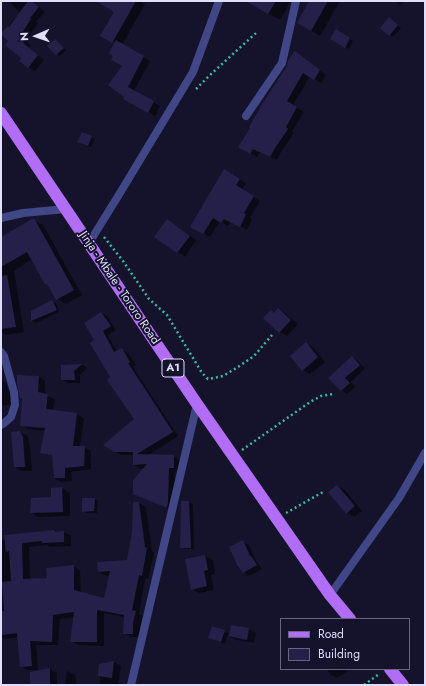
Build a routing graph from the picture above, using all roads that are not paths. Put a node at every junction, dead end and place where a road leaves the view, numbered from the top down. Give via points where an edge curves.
1 (219, 1) edge
2 (296, 1) edge
3 (1, 113) edge
4 (246, 116) dead end
5 (66, 209) junction
6 (1, 218) edge
7 (88, 243) junction
8 (1, 352) edge
9 (197, 404) junction
10 (1, 425) edge
11 (425, 453) edge
12 (330, 594) junction
13 (349, 618) edge
14 (385, 671) edge
15 (131, 685) edge
16 (403, 685) edge

1 - 7 street via 193,72
2 - 4 street via 282,63
3 - 5 main road, Jinja - Mbale - Tororo Road / A1
5 - 6 street
5 - 7 main road, Jinja - Mbale - Tororo Road / A1
7 - 9 main road, Jinja - Mbale - Tororo Road / A1
8 - 10 street via 14,392 15,405 11,417
9 - 12 main road, Jinja - Mbale - Tororo Road / A1
9 - 15 street
11 - 12 street via 399,498
12 - 13 main road, Jinja - Mbale - Tororo Road / A1
14 - 16 main road

